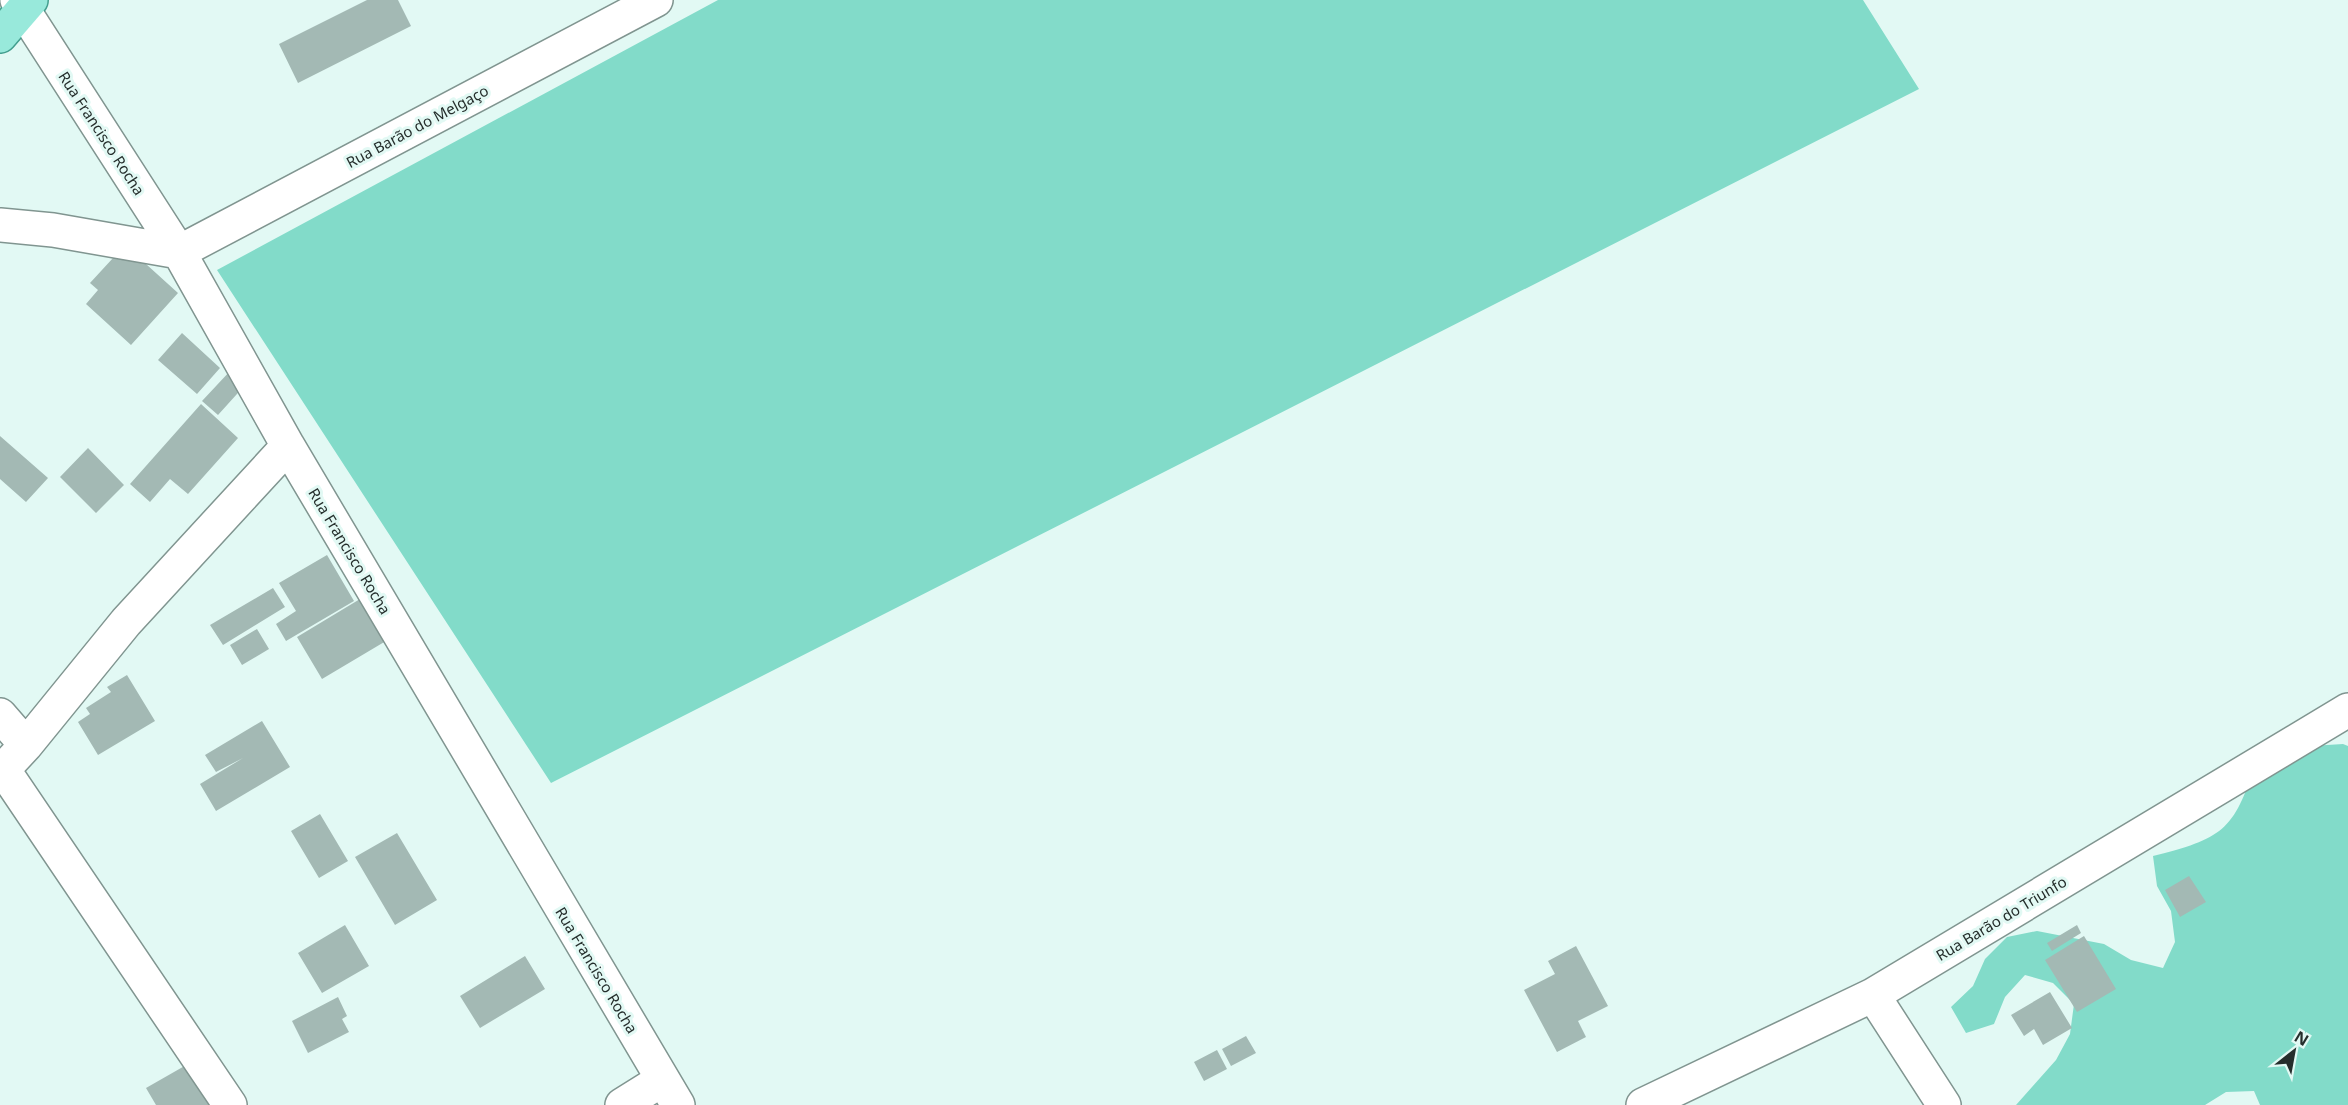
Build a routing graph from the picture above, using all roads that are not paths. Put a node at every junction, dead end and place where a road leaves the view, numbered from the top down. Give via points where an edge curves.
1 (656, 0) edge
2 (24, 3) edge
3 (0, 36) edge
4 (0, 225) edge
5 (178, 252) junction
6 (288, 446) junction
7 (2348, 710) edge
8 (0, 716) edge
9 (26, 746) junction
10 (2, 771) edge
11 (1873, 996) junction
12 (670, 1092) edge
13 (230, 1105) edge
14 (622, 1105) edge
15 (1643, 1105) edge
16 (1944, 1105) edge

1 - 5 street, Rua Barão do Melgaço
2 - 3 main road
2 - 5 street, Rua Francisco Rocha
4 - 5 street
5 - 6 street, Rua Francisco Rocha
6 - 9 street via 126,622
6 - 12 street, Rua Francisco Rocha
7 - 11 street, Rua Barão do Triunfo
8 - 9 street
9 - 10 street
10 - 13 street
11 - 15 street, Rua Barão do Triunfo
11 - 16 street
12 - 14 street

